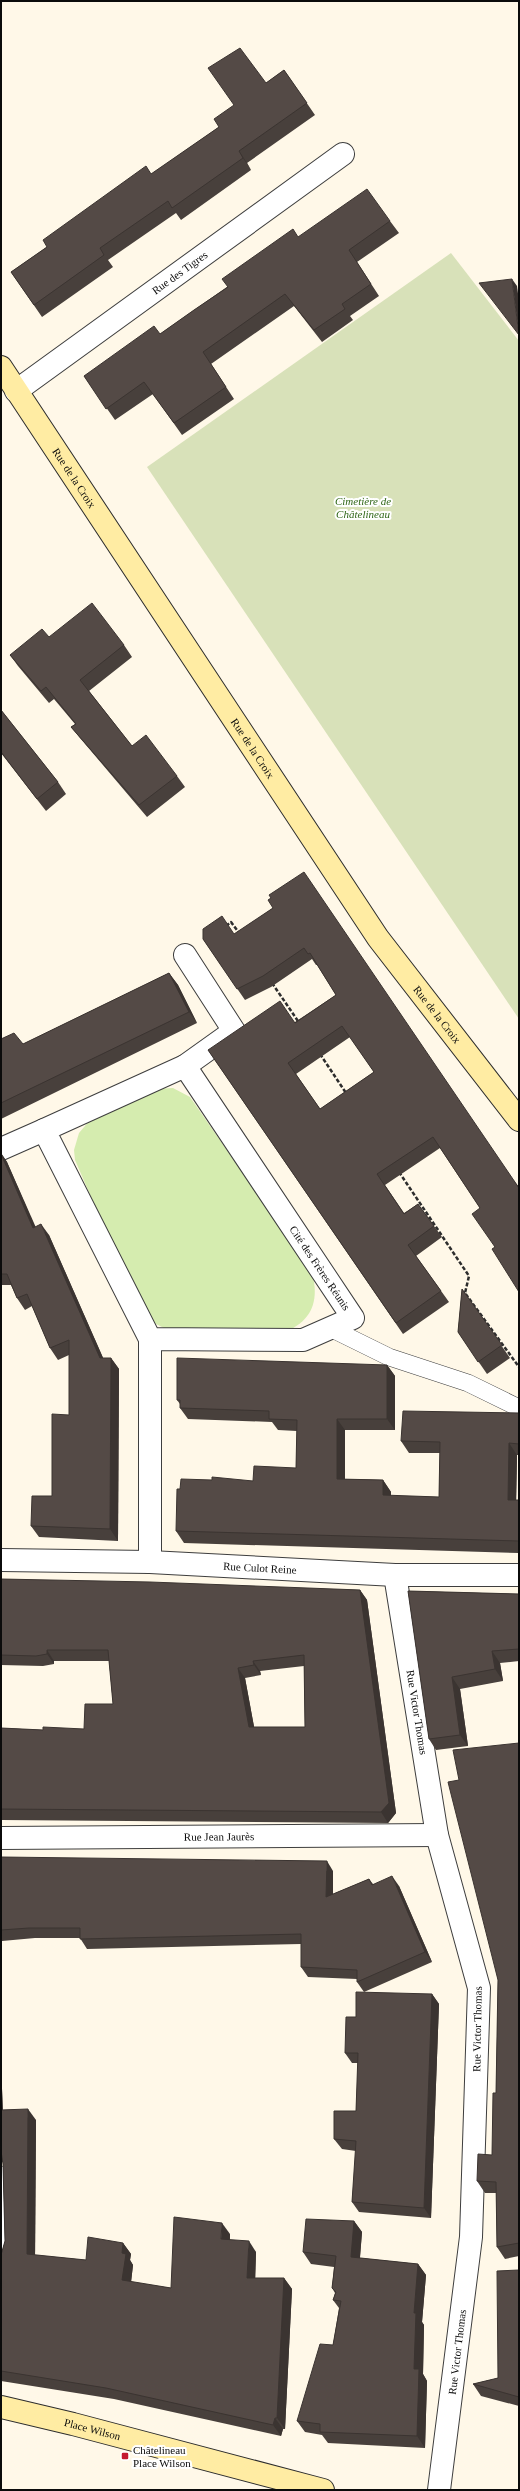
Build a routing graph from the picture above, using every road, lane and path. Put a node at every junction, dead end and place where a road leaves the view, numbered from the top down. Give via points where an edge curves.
1 (343, 154) dead end
2 (1, 367) edge
3 (16, 391) junction
4 (220, 930) edge
5 (240, 935) edge
6 (185, 955) dead end
7 (271, 981) edge
8 (302, 1027) edge
9 (319, 1053) edge
10 (185, 1066) junction
11 (350, 1099) edge
12 (519, 1120) edge
13 (44, 1130) junction
14 (1, 1149) edge
15 (398, 1171) edge
16 (330, 1328) junction
17 (150, 1339) junction
18 (519, 1367) edge
19 (519, 1408) edge
20 (1, 1560) edge
21 (150, 1562) junction
22 (396, 1575) junction
23 (519, 1575) edge
24 (437, 1835) junction
25 (1, 1838) edge
26 (1, 2175) edge
27 (1, 2262) edge
28 (1, 2408) edge
29 (278, 2484) edge
30 (323, 2490) edge
31 (439, 2490) edge

1 - 3 street, Rue des Tigres
2 - 3 street, Rue de la Croix
3 - 12 street, Rue de la Croix via 378,938
4 - 5 path via 231,922
6 - 10 street via 234,1031
7 - 8 path
9 - 11 path
10 - 13 street
10 - 16 street, Cité des Frères Réunis via 353,1318
13 - 14 street
13 - 17 street
15 - 18 path via 469,1276 465,1293
16 - 17 street, Cité des Frères Réunis via 303,1340
16 - 19 lane via 389,1357 468,1383
17 - 21 street
20 - 21 street, Rue Culot Reine
21 - 22 street, Rue Culot Reine
22 - 23 street, Rue Culot Reine
22 - 24 street, Rue Victor Thomas
24 - 25 street, Rue Jean Jaurès
24 - 31 street, Rue Victor Thomas via 479,1988 471,2237
26 - 27 lane
28 - 29 street, Place Wilson via 72,2424
29 - 30 street, Place Wilson

